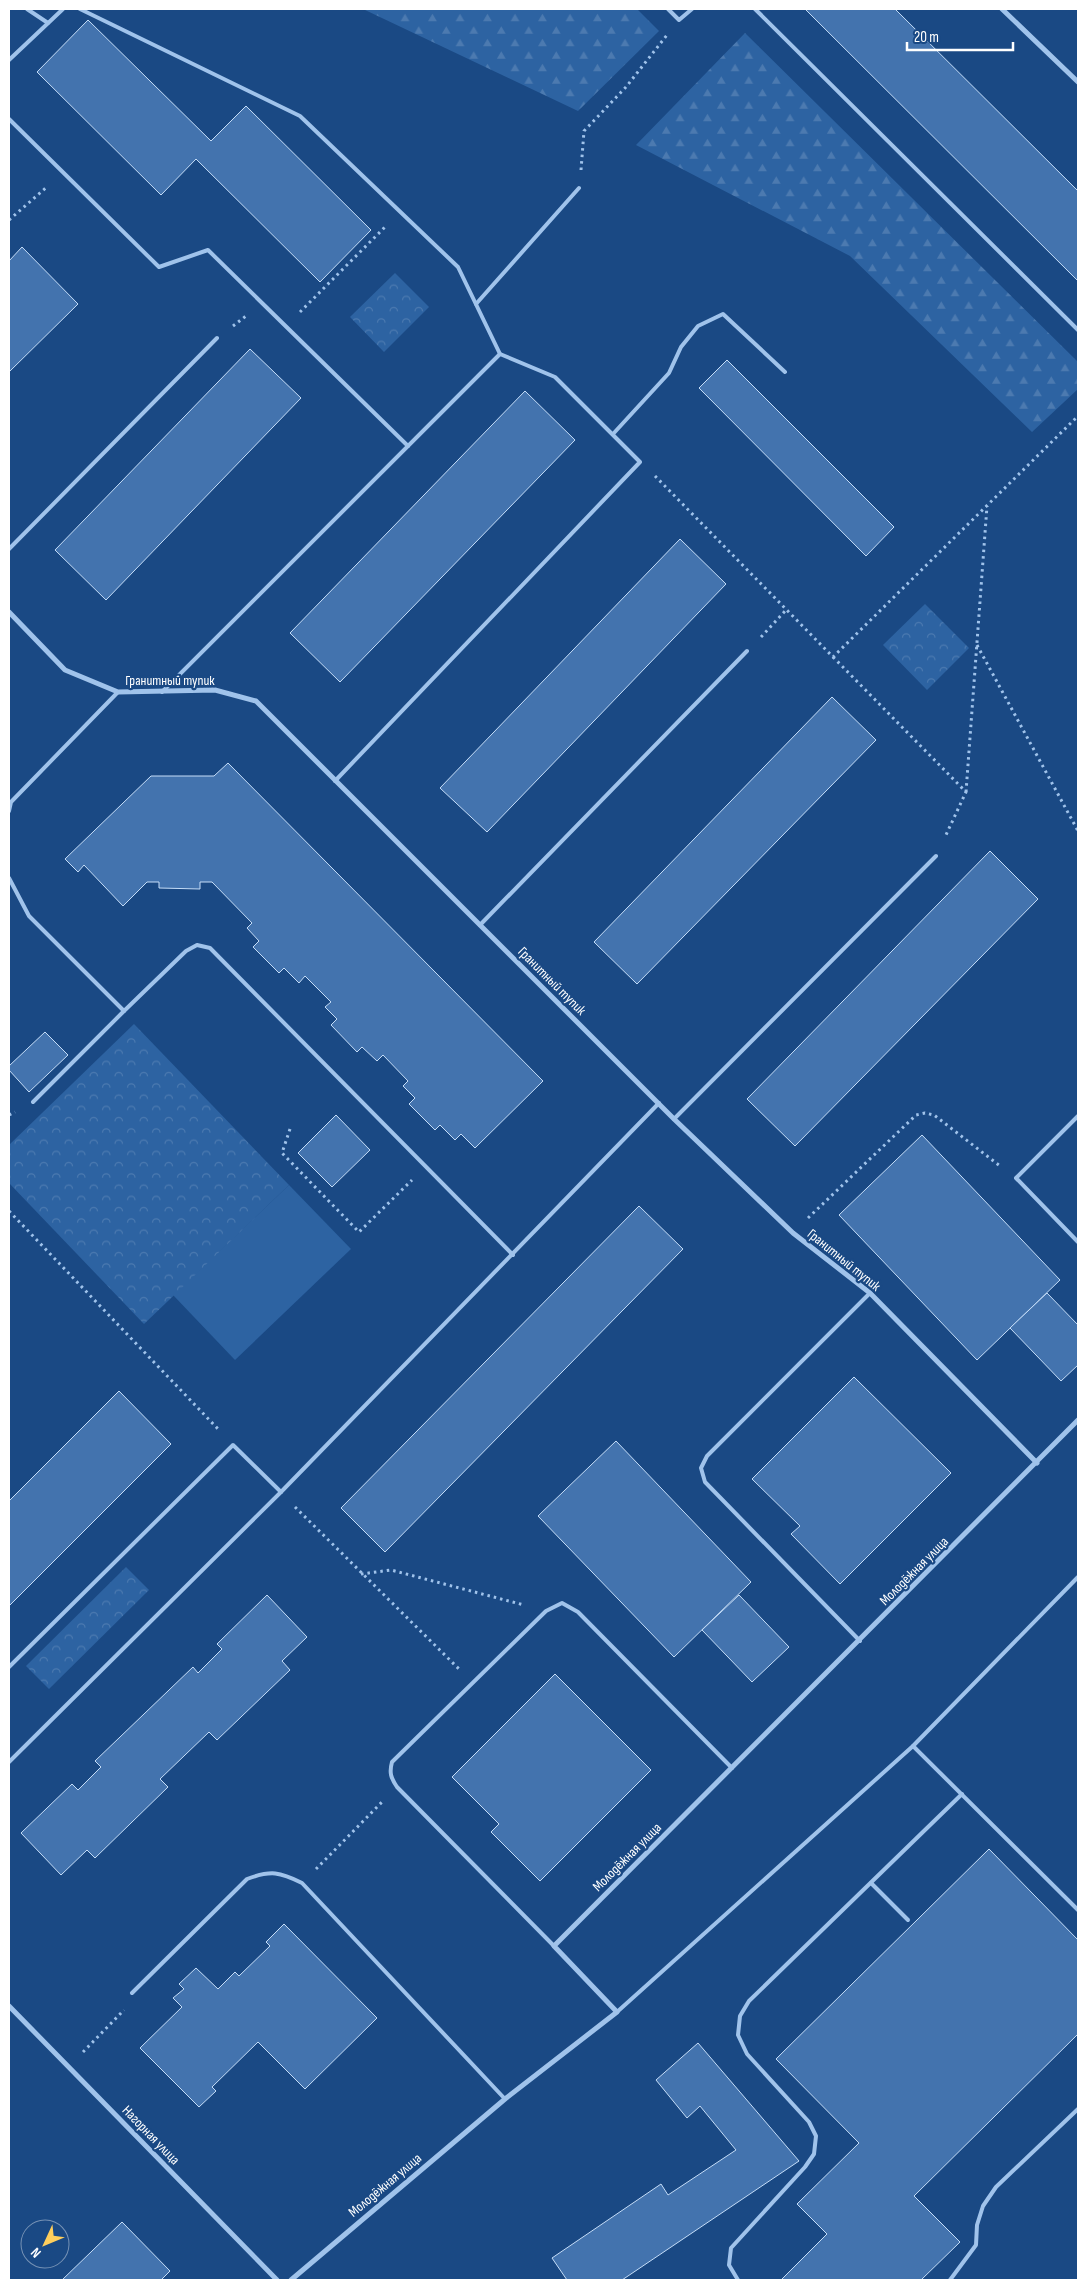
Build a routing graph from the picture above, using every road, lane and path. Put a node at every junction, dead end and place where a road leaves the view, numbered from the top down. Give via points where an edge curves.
1 (27, 9) edge
2 (62, 9) edge
3 (80, 9) edge
4 (668, 9) edge
5 (692, 9) edge
6 (755, 9) edge
7 (1002, 9) edge
8 (679, 20) junction
9 (48, 23) junction
10 (9, 60) edge
11 (1078, 82) edge
12 (9, 118) edge
13 (63, 173) junction
14 (579, 188) joint
15 (400, 211) junction
16 (9, 220) edge
17 (262, 303) junction
18 (476, 304) junction
19 (285, 327) junction
20 (1078, 330) edge
21 (218, 338) joint
22 (500, 354) junction
23 (785, 372) dead end
24 (1078, 416) edge
25 (613, 434) junction
26 (408, 446) junction
27 (640, 462) junction
28 (988, 506) junction
29 (9, 549) edge
30 (786, 610) junction
31 (9, 612) edge
32 (977, 644) junction
33 (747, 651) joint
34 (833, 657) junction
35 (118, 692) junction
36 (162, 692) junction
37 (335, 780) junction
38 (966, 792) junction
39 (9, 811) edge
40 (1078, 831) edge
41 (936, 856) joint
42 (9, 878) edge
43 (480, 925) junction
44 (124, 1011) junction
45 (33, 1102) dead end
46 (659, 1103) junction
47 (1078, 1116) edge
48 (674, 1119) junction
49 (290, 1129) dead end
50 (426, 1168) junction
51 (1016, 1178) junction
52 (9, 1212) edge
53 (793, 1232) junction
54 (1078, 1242) edge
55 (513, 1255) junction
56 (870, 1293) junction
57 (1078, 1420) edge
58 (233, 1445) junction
59 (1037, 1463) junction
60 (280, 1492) junction
61 (361, 1574) junction
62 (1078, 1577) edge
63 (546, 1611) junction
64 (860, 1641) junction
65 (9, 1667) edge
66 (474, 1682) junction
67 (913, 1746) junction
68 (9, 1762) edge
69 (732, 1768) junction
70 (397, 1787) junction
71 (962, 1794) junction
72 (302, 1883) junction
73 (871, 1883) junction
74 (1078, 1910) edge
75 (908, 1920) dead end
76 (554, 1946) junction
77 (132, 1993) joint
78 (9, 2006) edge
79 (617, 2012) junction
80 (68, 2067) junction
81 (504, 2099) junction
82 (1078, 2109) edge
83 (277, 2280) edge
84 (291, 2280) edge
85 (738, 2280) edge
86 (950, 2280) edge

1 - 9 lane
2 - 9 lane
3 - 15 lane via 300,116
4 - 8 lane
5 - 8 lane
6 - 20 lane
7 - 11 street
8 - 14 path via 626,86 584,131
9 - 10 lane
12 - 13 lane
13 - 16 path
13 - 17 lane via 160,267 208,250
14 - 18 lane
15 - 18 lane via 458,267
15 - 19 path
17 - 19 lane
17 - 21 path
18 - 22 lane
19 - 26 lane
21 - 29 lane
22 - 25 lane via 554,377
22 - 26 lane
23 - 25 lane via 723,314 698,326 681,347 669,373
24 - 28 path
25 - 27 lane
26 - 36 lane
27 - 30 path
27 - 37 lane
28 - 32 path
28 - 34 path
30 - 33 path
30 - 34 path
31 - 35 street, Гранитный тупик via 65,670
32 - 38 path
32 - 40 path
33 - 43 lane
34 - 38 path
35 - 36 street, Гранитный тупик
35 - 39 lane via 11,802
36 - 37 street, Гранитный тупик via 215,690 256,702
37 - 43 street, Гранитный тупик
38 - 41 path
41 - 48 lane
42 - 44 lane via 29,916
43 - 46 street, Гранитный тупик
44 - 45 lane
44 - 50 lane via 186,951 197,944 210,948
46 - 48 street, Гранитный тупик
46 - 55 lane
47 - 51 lane
48 - 53 street, Гранитный тупик
49 - 50 path via 282,1152 359,1232
50 - 55 lane
51 - 53 path via 934,1115 925,1112 916,1115
51 - 54 lane
52 - 58 path
53 - 56 street, Гранитный тупик
55 - 60 lane
56 - 59 street, Гранитный тупик
56 - 64 lane via 708,1456 701,1468 706,1482
57 - 59 street, Молодёжная улица
58 - 60 lane
58 - 65 lane
59 - 64 street, Молодёжная улица
60 - 61 path
60 - 68 lane
61 - 63 path via 391,1570
61 - 66 path
62 - 67 lane
63 - 66 lane
63 - 69 lane via 562,1603 578,1612
64 - 69 street, Молодёжная улица
66 - 70 lane via 392,1762 391,1778
67 - 71 lane
67 - 79 lane
69 - 76 street, Молодёжная улица
70 - 72 path
70 - 76 lane
71 - 73 lane
71 - 74 lane
72 - 77 lane via 283,1874 264,1873 247,1879
72 - 81 lane
73 - 75 lane
73 - 85 lane via 749,2001 740,2016 738,2036 747,2054 808,2122 816,2136 814,2154 805,2167 730,2248 729,2265
76 - 79 street
77 - 80 path via 122,2013
78 - 80 street, Нагорная улица
79 - 81 street, Молодёжная улица
80 - 83 street, Нагорная улица
81 - 84 street, Молодёжная улица
82 - 86 lane via 996,2187 983,2206 977,2224 976,2245

